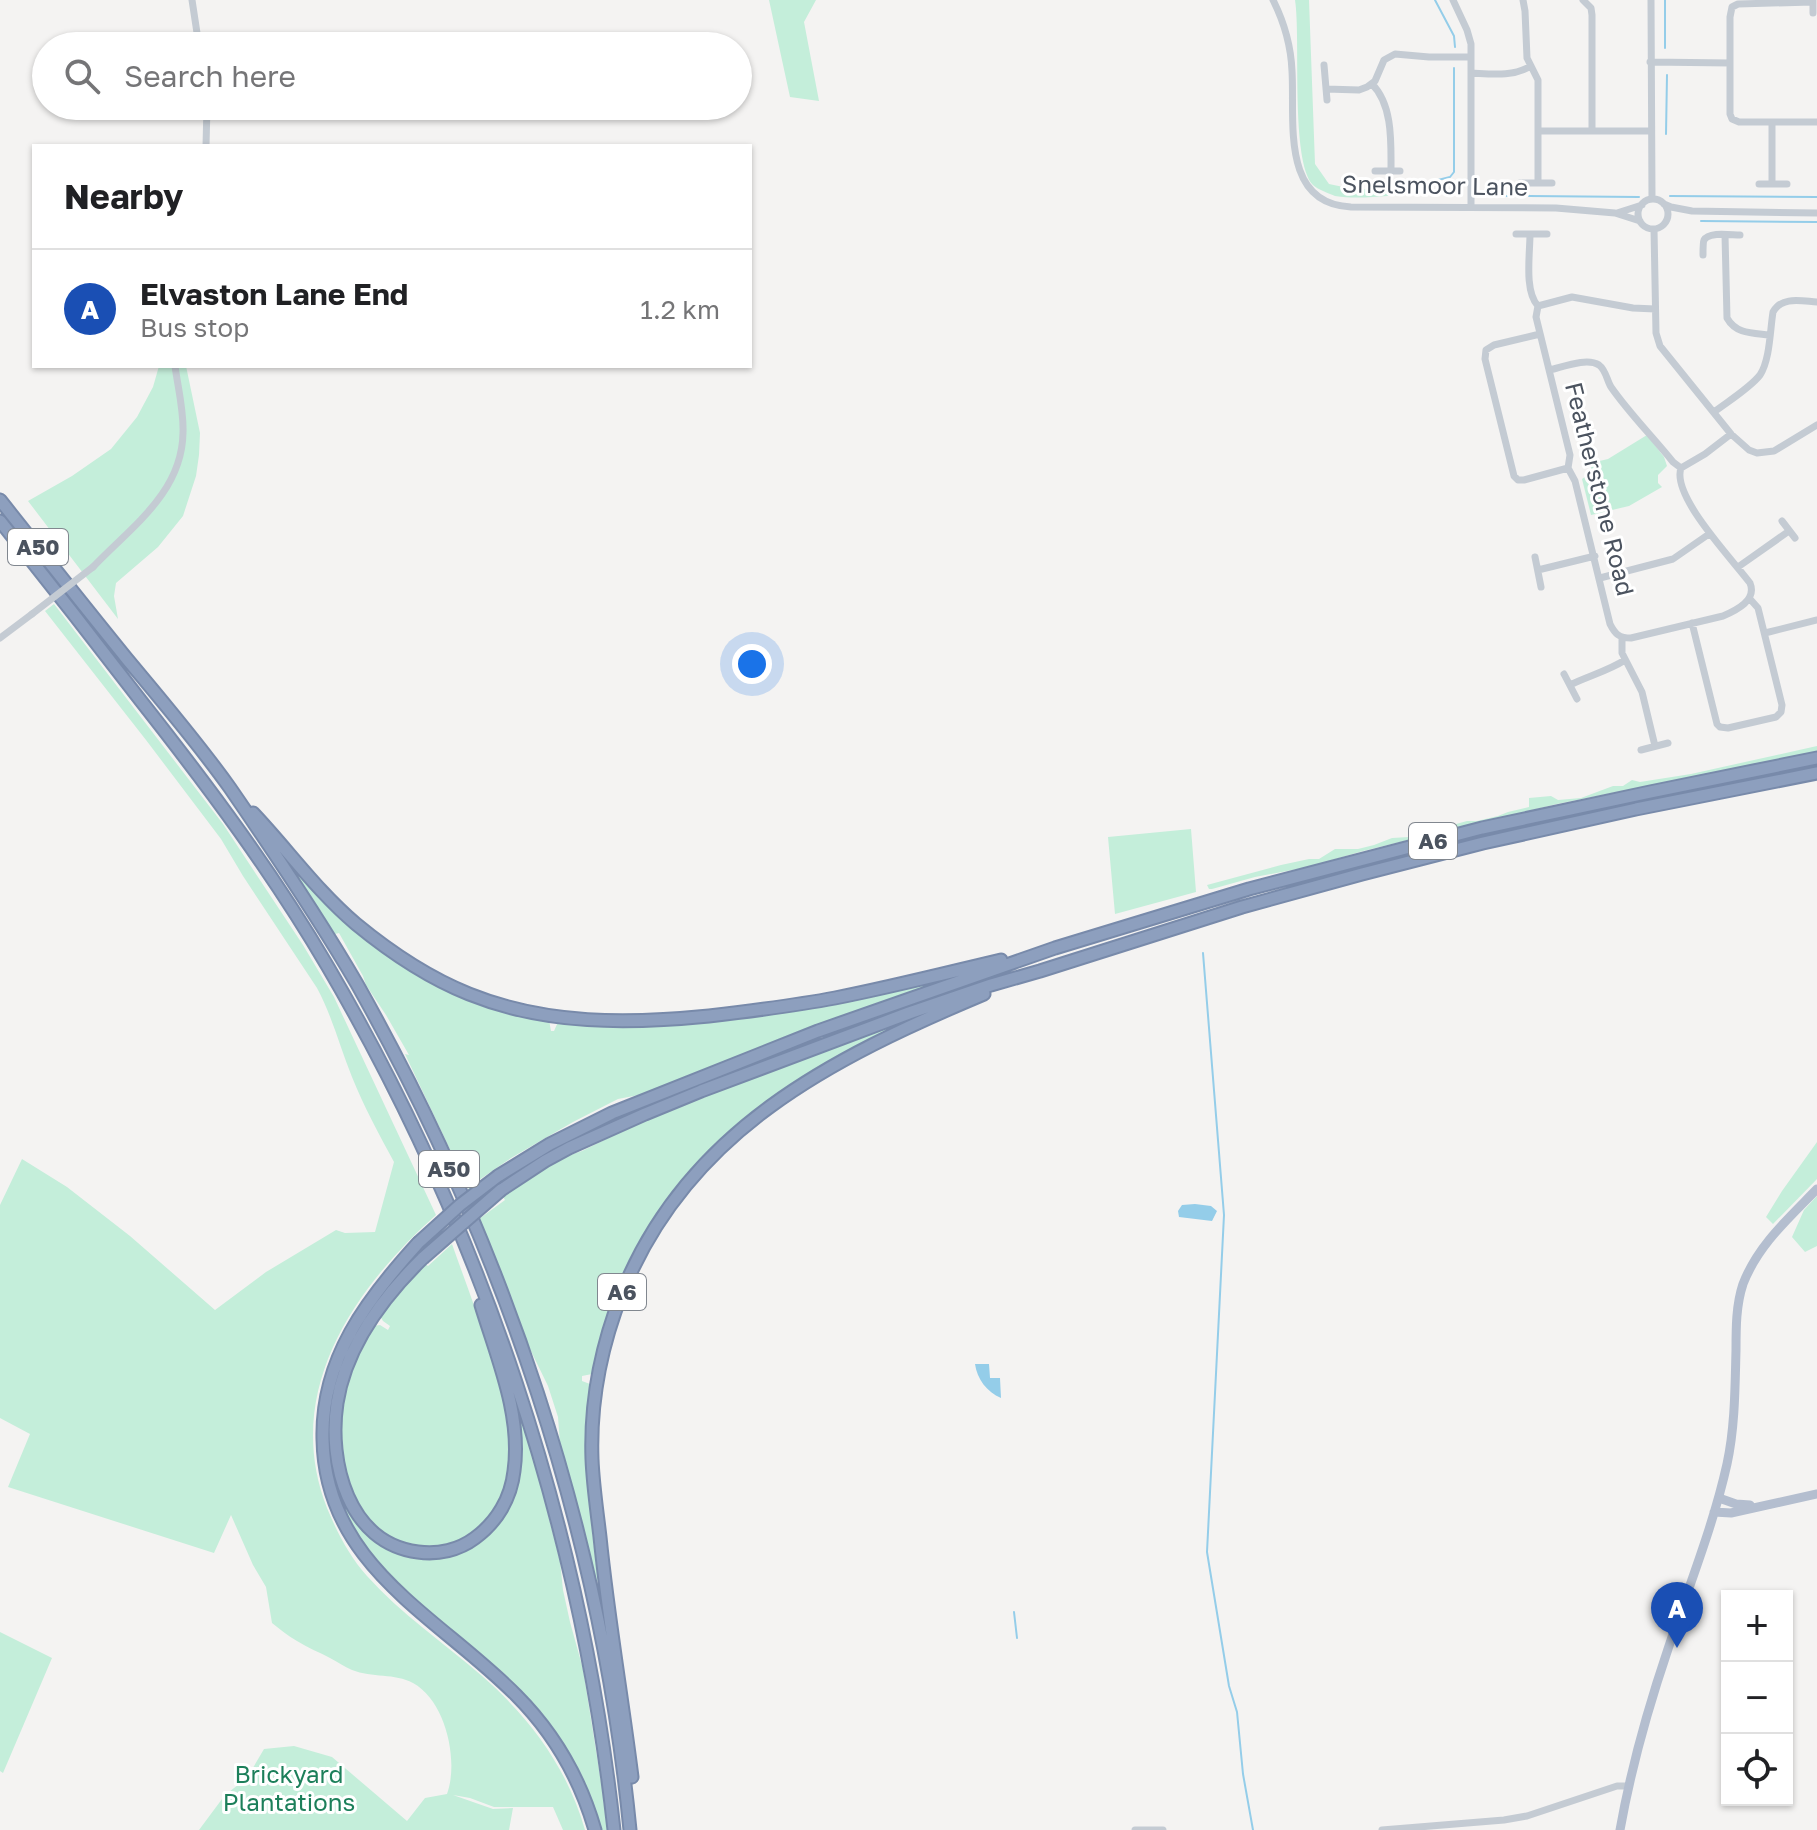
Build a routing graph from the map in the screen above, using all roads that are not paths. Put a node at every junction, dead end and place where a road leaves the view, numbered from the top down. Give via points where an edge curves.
1 (192, 0) edge
2 (1273, 0) edge
3 (1453, 0) edge
4 (1523, 0) edge
5 (1583, 0) edge
6 (1651, 0) edge
7 (1812, 1) edge
8 (1758, 2) edge
9 (1813, 13) dead end
10 (197, 32) edge
11 (1471, 57) junction
12 (1650, 62) junction
13 (1730, 63) junction
14 (1324, 65) dead end
15 (1531, 66) junction
16 (1471, 73) junction
17 (1372, 84) junction
18 (1326, 89) junction
19 (1327, 100) dead end
20 (207, 120) edge
21 (1772, 122) junction
22 (1817, 122) edge
23 (1592, 130) junction
24 (1538, 131) junction
25 (1651, 131) junction
26 (206, 144) edge
27 (1375, 171) dead end
28 (1520, 183) dead end
29 (1538, 183) junction
30 (1552, 183) dead end
31 (1759, 184) dead end
32 (1772, 184) junction
33 (1787, 184) dead end
34 (1652, 199) junction
35 (1664, 204) junction
36 (1642, 205) junction
37 (1471, 207) junction
38 (1692, 211) junction
39 (1615, 213) junction
40 (1817, 213) edge
41 (1640, 221) junction
42 (1666, 221) junction
43 (1654, 229) junction
44 (1516, 234) dead end
45 (1530, 234) junction
46 (1547, 234) dead end
47 (1720, 235) junction
48 (1740, 235) dead end
49 (1703, 255) dead end
50 (1817, 302) edge
51 (1538, 306) junction
52 (1655, 309) junction
53 (1540, 334) junction
54 (1769, 335) junction
55 (175, 368) edge
56 (1550, 370) junction
57 (1714, 412) junction
58 (1817, 425) edge
59 (1731, 434) junction
60 (1568, 468) junction
61 (1681, 468) junction
62 (0, 500) edge
63 (0, 521) edge
64 (1782, 521) dead end
65 (1789, 531) junction
66 (1709, 534) junction
67 (1795, 538) dead end
68 (1595, 556) junction
69 (1535, 557) dead end
70 (1738, 567) junction
71 (1538, 570) junction
72 (1600, 578) junction
73 (1541, 587) dead end
74 (1750, 599) junction
75 (1817, 620) edge
76 (1692, 623) junction
77 (1765, 633) junction
78 (0, 638) edge
79 (1622, 638) junction
80 (1625, 660) junction
81 (1564, 674) dead end
82 (1570, 685) junction
83 (1577, 699) dead end
84 (1668, 743) dead end
85 (1655, 746) junction
86 (1641, 750) dead end
87 (1817, 758) edge
88 (1817, 773) edge
89 (228, 786) junction
90 (1055, 948) junction
91 (1040, 971) junction
92 (1817, 1189) edge
93 (461, 1236) junction
94 (1817, 1494) edge
95 (1719, 1498) junction
96 (1757, 1506) junction
97 (1714, 1512) junction
98 (1628, 1786) junction
99 (595, 1830) edge
100 (614, 1830) edge
101 (630, 1830) edge
102 (637, 1830) edge
103 (1135, 1830) edge
104 (1163, 1830) edge
105 (1382, 1830) edge
106 (1620, 1830) edge

1 - 10 street
2 - 37 street, Snelsmoor Lane via 1290,56 1294,148 1311,190 1345,207
3 - 11 street via 1467,30
4 - 15 street
5 - 23 street via 1592,15
6 - 12 street
7 - 8 street
7 - 9 street
8 - 13 street via 1732,7
11 - 16 street
11 - 17 street via 1393,54
12 - 13 street
12 - 25 street
13 - 21 street via 1732,118
14 - 18 street
15 - 16 street via 1509,74
15 - 24 street via 1538,80
16 - 37 street
17 - 18 street via 1359,90
17 - 27 street via 1387,116 1395,171
18 - 19 street
20 - 26 street
21 - 22 street
21 - 32 street
23 - 24 street
23 - 25 street
24 - 29 street
25 - 34 street
28 - 29 street
29 - 30 street
31 - 32 street
32 - 33 street
34 - 35 street
34 - 36 street
35 - 38 street
35 - 42 street
36 - 39 street, Snelsmoor Lane
36 - 41 street
37 - 39 street, Snelsmoor Lane
38 - 40 street
38 - 42 street
39 - 41 street, Snelsmoor Lane
41 - 43 street
42 - 43 street
43 - 52 street
44 - 45 street
45 - 46 street
45 - 51 street, Featherstone Road via 1529,288
47 - 48 street
47 - 49 street via 1705,237
47 - 54 street via 1727,318 1738,330
50 - 54 street via 1780,303
51 - 52 street via 1572,297
51 - 53 street, Featherstone Road
52 - 57 street via 1660,346
53 - 56 street, Featherstone Road
53 - 60 street via 1494,345 1486,350 1485,359 1514,476 1524,480
54 - 57 street via 1762,372
55 - 78 street, bridge via 183,425 181,458 168,488 93,567
56 - 60 street, Featherstone Road via 1570,455
56 - 61 street via 1599,365
57 - 59 street
58 - 59 street via 1765,453 1749,450
59 - 61 street
60 - 68 street, Featherstone Road
61 - 66 street via 1680,482
62 - 89 highway, A50
63 - 93 highway, A50 via 212,793 291,907 392,1085
64 - 65 street
65 - 67 street
65 - 70 street
66 - 70 street
66 - 72 street via 1673,559
68 - 71 street
68 - 72 street, Featherstone Road
69 - 71 street
70 - 74 street via 1753,589
71 - 73 street
72 - 79 street, Featherstone Road via 1610,624
74 - 76 street via 1723,616
74 - 77 street
75 - 77 street
76 - 77 street via 1717,724 1724,729 1781,712
76 - 79 street
79 - 80 street, Featherstone Road
80 - 82 street
80 - 85 street, Featherstone Road via 1642,692
81 - 82 street
82 - 83 street
84 - 85 street
85 - 86 street
87 - 90 highway, A6 via 1482,828 1249,889
88 - 91 highway, A6 via 1468,847 1272,898
89 - 90 highway via 322,892 377,941 449,985 534,1013 583,1021 640,1021 747,1012 850,995
89 - 101 highway, A50 via 308,904 378,1023 491,1265 535,1387 585,1563
90 - 99 highway, A6, bridge via 818,1031 612,1113 550,1144 498,1176 418,1243 346,1338 333,1369 322,1429 325,1467 341,1519 379,1575 508,1687 547,1730 577,1781
91 - 93 highway, bridge via 909,1013 569,1148 501,1190 423,1258 384,1303 353,1354 338,1402 335,1440 341,1480 362,1520 381,1538 416,1552 459,1547 488,1528 508,1496 514,1471 509,1397
91 - 102 highway, A6 via 888,1037 757,1116 689,1180 654,1228 627,1280 600,1366 592,1459
92 - 95 main road via 1769,1239 1742,1287 1732,1432
93 - 100 highway, A50 via 520,1392 564,1544 595,1690
94 - 96 main road
95 - 96 main road
95 - 97 main road
96 - 97 main road
97 - 98 main road
98 - 105 street via 1516,1818
98 - 106 main road
103 - 104 street

